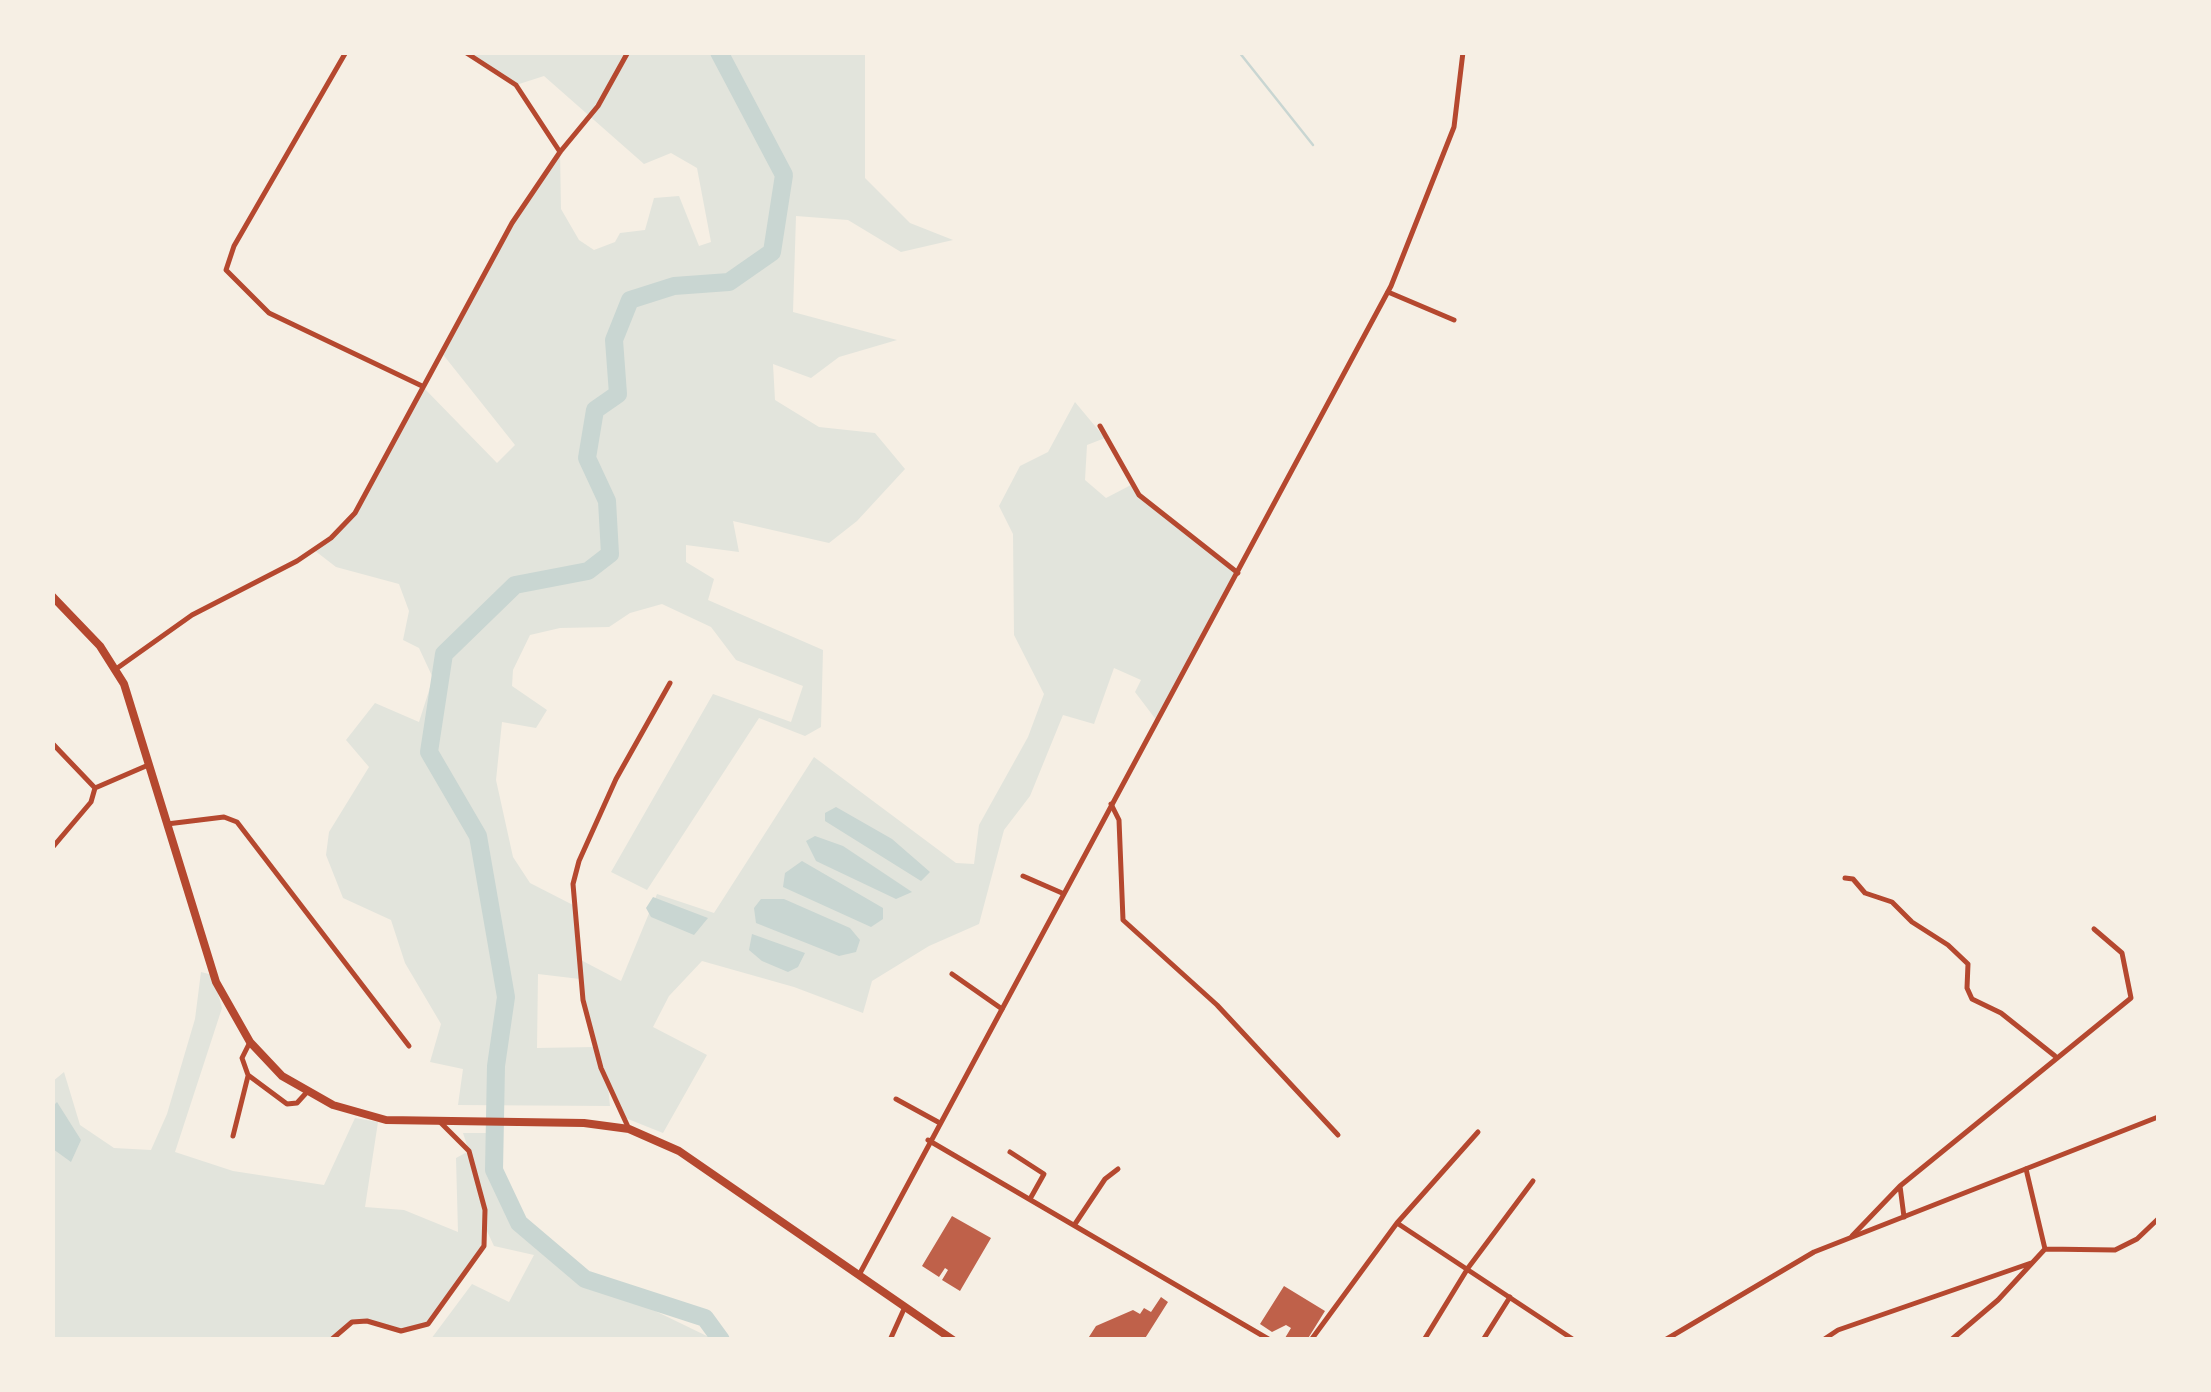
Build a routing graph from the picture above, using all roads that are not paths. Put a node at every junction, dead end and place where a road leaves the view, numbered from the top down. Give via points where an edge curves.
1 (346, 52) edge
2 (465, 52) edge
3 (628, 52) edge
4 (1464, 52) edge
5 (560, 152) junction
6 (1388, 292) junction
7 (1454, 320) dead end
8 (422, 386) junction
9 (1100, 426) dead end
10 (1238, 572) junction
11 (52, 596) edge
12 (116, 670) junction
13 (670, 683) dead end
14 (52, 743) edge
15 (146, 766) junction
16 (95, 788) junction
17 (1111, 804) junction
18 (164, 824) junction
19 (52, 848) edge
20 (1023, 876) dead end
21 (1845, 878) dead end
22 (1062, 893) junction
23 (2094, 929) dead end
24 (952, 974) dead end
25 (1002, 1009) junction
26 (250, 1042) junction
27 (409, 1046) dead end
28 (2055, 1056) junction
29 (248, 1075) junction
30 (307, 1092) junction
31 (896, 1099) dead end
32 (2158, 1117) edge
33 (443, 1121) junction
34 (938, 1122) junction
35 (629, 1129) junction
36 (1478, 1132) dead end
37 (1338, 1135) dead end
38 (233, 1136) dead end
39 (928, 1140) junction
40 (1010, 1152) dead end
41 (1118, 1169) dead end
42 (2026, 1169) junction
43 (1533, 1181) dead end
44 (1900, 1186) junction
45 (1030, 1199) junction
46 (1904, 1217) junction
47 (2158, 1219) edge
48 (1397, 1223) junction
49 (1075, 1224) junction
50 (1850, 1238) junction
51 (2045, 1249) junction
52 (2034, 1262) junction
53 (1468, 1268) junction
54 (859, 1276) junction
55 (1510, 1297) junction
56 (906, 1306) junction
57 (330, 1340) edge
58 (890, 1340) edge
59 (953, 1340) edge
60 (1270, 1340) edge
61 (1310, 1340) edge
62 (1424, 1340) edge
63 (1483, 1340) edge
64 (1574, 1340) edge
65 (1666, 1340) edge
66 (1822, 1340) edge
67 (1951, 1340) edge

1 - 8 street via 226,270 269,312
2 - 5 street via 516,85
3 - 5 street via 598,106
4 - 6 street via 1454,127
5 - 8 street via 512,223
6 - 7 street
6 - 10 street
8 - 12 street via 356,513 331,538 192,615
9 - 10 street via 1139,495
10 - 17 street
11 - 12 highway
12 - 15 highway
13 - 35 street via 616,779 573,884 583,1000 601,1068
14 - 16 street
15 - 16 street
15 - 18 highway
16 - 19 street
17 - 22 street
17 - 37 street via 1119,820 1123,920 1210,997
18 - 26 highway via 216,982
18 - 27 street via 224,817 237,822
20 - 22 street
21 - 28 street via 1892,902 1948,945 1968,964 1972,1000
22 - 25 street
23 - 28 street via 2122,953 2130,998
24 - 25 street
25 - 34 street
26 - 29 street via 242,1058
26 - 30 highway
28 - 44 street
29 - 30 street via 287,1104
29 - 38 street
30 - 33 highway via 361,1115
31 - 34 street
32 - 42 street
33 - 35 highway
33 - 57 street via 469,1151 485,1210 484,1246 428,1324 401,1330 352,1322
34 - 39 street
35 - 54 highway via 679,1152
36 - 48 street
39 - 45 street
39 - 54 street
40 - 45 street via 1044,1174
41 - 49 street
42 - 46 street
42 - 51 street
43 - 53 street
44 - 46 street
44 - 50 street
45 - 49 street
46 - 50 street
47 - 51 street via 2115,1250
48 - 53 street
48 - 61 street
49 - 60 street
50 - 65 street via 1731,1297
51 - 52 street
52 - 66 street
52 - 67 street
53 - 55 street
53 - 62 street
54 - 56 highway
55 - 63 street
55 - 64 street
56 - 58 street
56 - 59 highway

